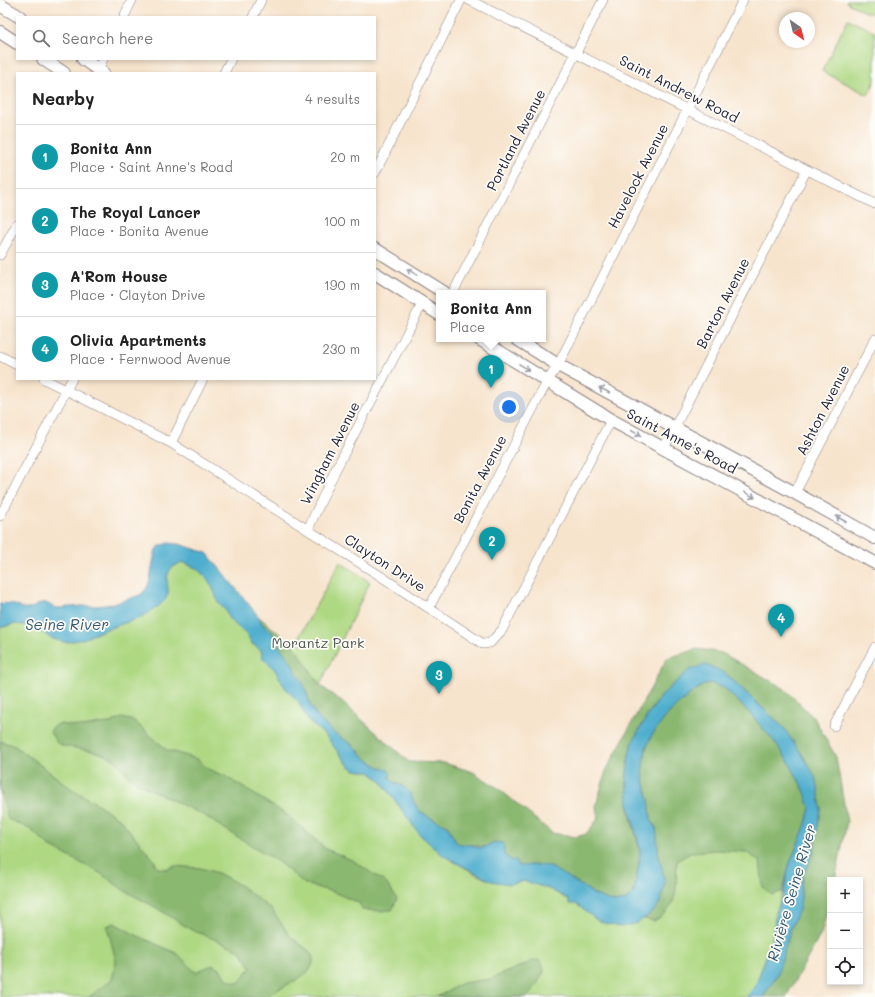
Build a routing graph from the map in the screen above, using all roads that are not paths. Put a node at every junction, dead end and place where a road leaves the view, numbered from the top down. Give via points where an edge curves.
1 (3, 0) edge
2 (132, 0) edge
3 (262, 0) edge
4 (461, 0) edge
5 (469, 0) edge
6 (603, 0) edge
7 (743, 0) edge
8 (0, 6) edge
9 (18, 16) edge
10 (124, 16) edge
11 (254, 16) edge
12 (0, 32) edge
13 (16, 42) edge
14 (576, 53) junction
15 (44, 60) edge
16 (85, 60) edge
17 (230, 60) edge
18 (100, 69) edge
19 (62, 72) edge
20 (224, 72) edge
21 (688, 110) junction
22 (376, 171) edge
23 (806, 171) junction
24 (875, 204) edge
25 (16, 226) edge
26 (376, 250) edge
27 (0, 255) edge
28 (376, 274) edge
29 (440, 290) edge
30 (455, 290) edge
31 (422, 304) junction
32 (436, 312) edge
33 (875, 339) edge
34 (484, 342) edge
35 (522, 342) edge
36 (0, 356) edge
37 (16, 364) edge
38 (558, 365) junction
39 (46, 380) edge
40 (72, 380) edge
41 (202, 380) edge
42 (547, 382) junction
43 (66, 391) junction
44 (611, 420) junction
45 (674, 428) junction
46 (171, 443) junction
47 (664, 448) junction
48 (795, 493) junction
49 (0, 516) edge
50 (308, 530) junction
51 (875, 538) edge
52 (875, 563) edge
53 (429, 608) junction
54 (875, 647) edge
55 (834, 726) dead end

1 - 8 street
2 - 10 street
3 - 11 street
4 - 22 street
5 - 14 street, Saint Andrew Road
6 - 14 street, Portland Avenue
7 - 21 street, Havelock Avenue
8 - 9 main road
12 - 13 main road
14 - 21 street, Saint Andrew Road
14 - 30 street, Portland Avenue
15 - 19 main road
16 - 18 main road
17 - 20 street
21 - 23 street, Saint Andrew Road
21 - 38 street, Havelock Avenue
23 - 24 street, Saint Andrew Road
23 - 45 street, Barton Avenue
25 - 27 street
29 -> 26 main road
28 - 31 main road
31 - 32 main road
31 - 50 street, Wingham Avenue via 335,471
33 - 48 street, Ashton Avenue
34 -> 42 main road, Saint Anne's Road
35 - 38 main road, Saint Anne's Road
36 - 37 street
38 - 42 street, Bonita Avenue
45 -> 38 main road, Saint Anne's Road
39 - 43 street, Clayton Drive
40 - 43 street
41 - 46 street
42 - 44 main road, Saint Anne's Road
42 - 53 street, Bonita Avenue
43 - 46 street, Clayton Drive
43 - 49 street
44 -> 47 main road, Saint Anne's Road
44 - 53 street, Clayton Drive via 502,630 494,639 483,644
45 - 47 street, Barton Avenue
45 - 48 main road, Saint Anne's Road
46 - 50 street, Clayton Drive
47 -> 52 main road, Saint Anne's Road
51 -> 48 main road, Saint Anne's Road
50 - 53 street, Clayton Drive
54 - 55 street

